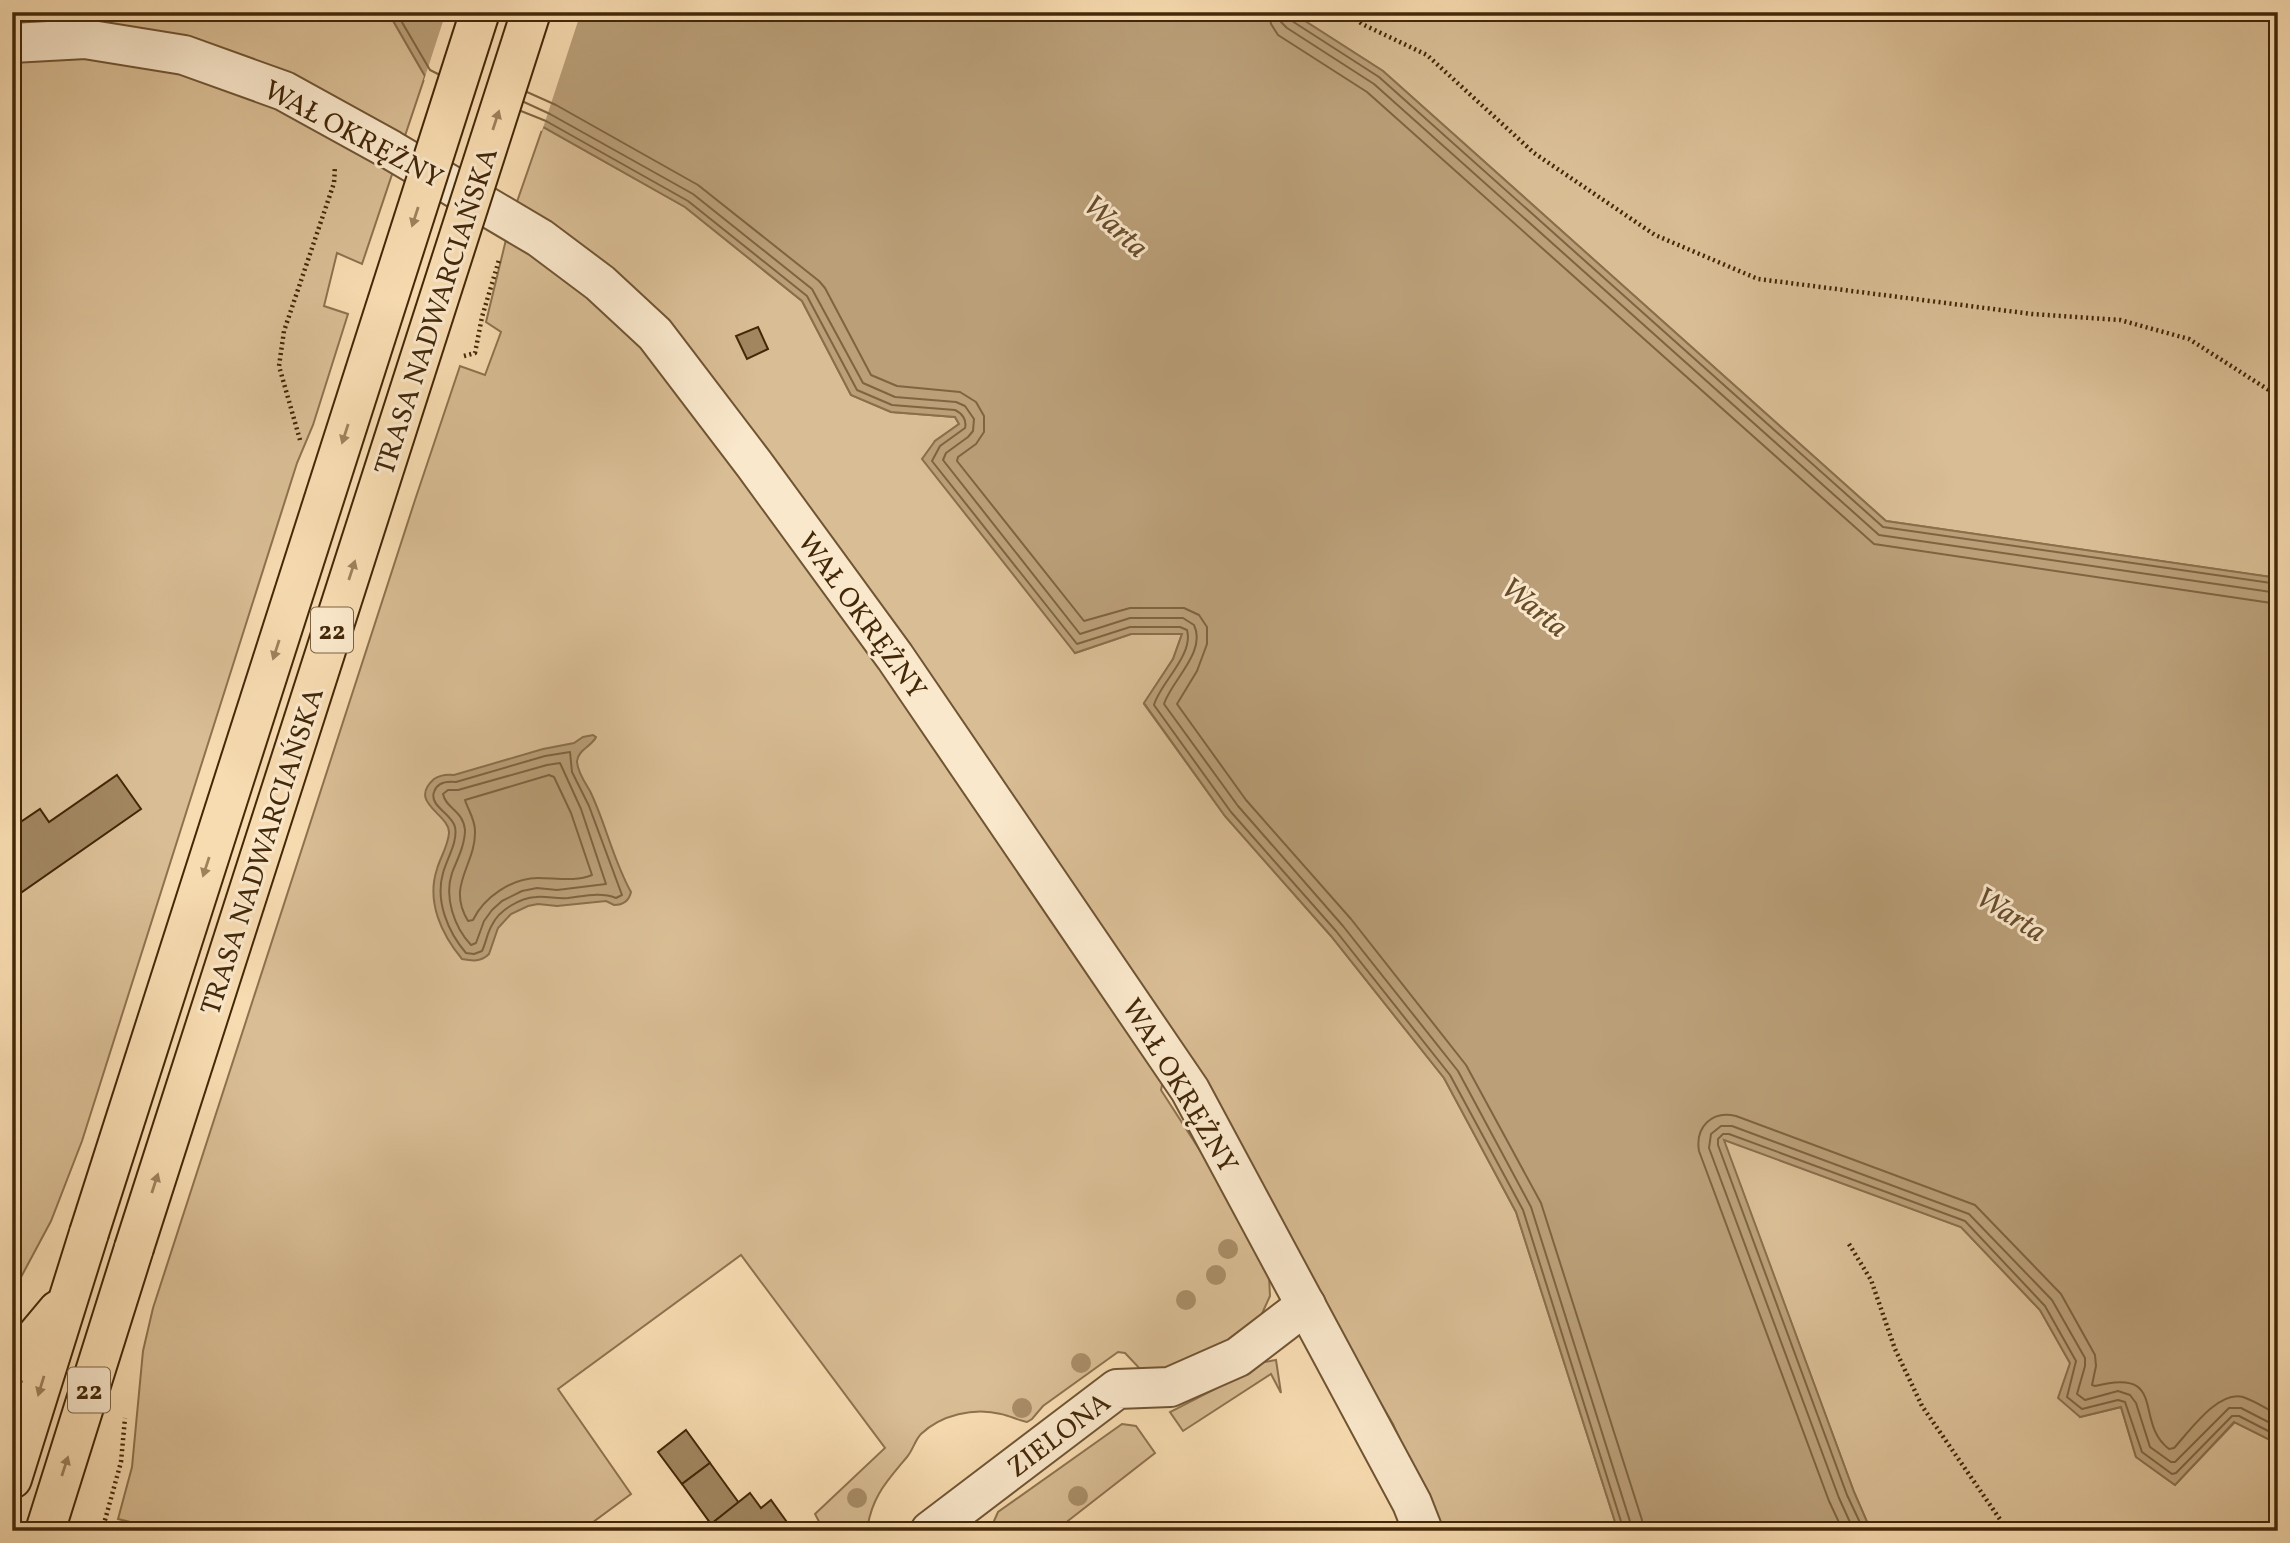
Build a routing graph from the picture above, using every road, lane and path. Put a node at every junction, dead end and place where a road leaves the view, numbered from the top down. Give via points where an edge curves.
1 (480, 12) edge
2 (531, 12) edge
3 (1347, 12) edge
4 (12, 43) edge
5 (339, 121) junction
6 (511, 219) junction
7 (455, 358) dead end
8 (2278, 396) edge
9 (303, 448) dead end
10 (1849, 1244) dead end
11 (68, 1298) junction
12 (1306, 1306) junction
13 (12, 1364) edge
14 (12, 1479) edge
15 (953, 1526) edge
16 (45, 1531) edge
17 (1423, 1531) edge
18 (2008, 1531) edge

1 -> 11 main road, TRASA NADWARCIAŃSKA / 22, bridge
16 -> 2 main road, TRASA NADWARCIAŃSKA / 22, bridge
3 - 8 path via 1427,55 1534,153 1655,235 1758,279 2032,314 2120,320 2189,339
4 - 5 street, WAŁ OKRĘŻNY via 85,39 184,55 284,91
5 - 6 street, WAŁ OKRĘŻNY
5 - 9 path via 334,183 284,331 279,366
6 - 7 path via 475,353
6 - 12 street, WAŁ OKRĘŻNY via 600,283 655,334 762,475 895,657 1190,1090
10 - 18 path via 1871,1280 1895,1349 1922,1406
11 - 13 main road
11 -> 14 main road, TRASA NADWARCIAŃSKA / 22
12 - 15 street, ZIELONA via 1238,1357 1170,1387 1117,1389
12 - 17 street, WAŁ OKRĘŻNY

